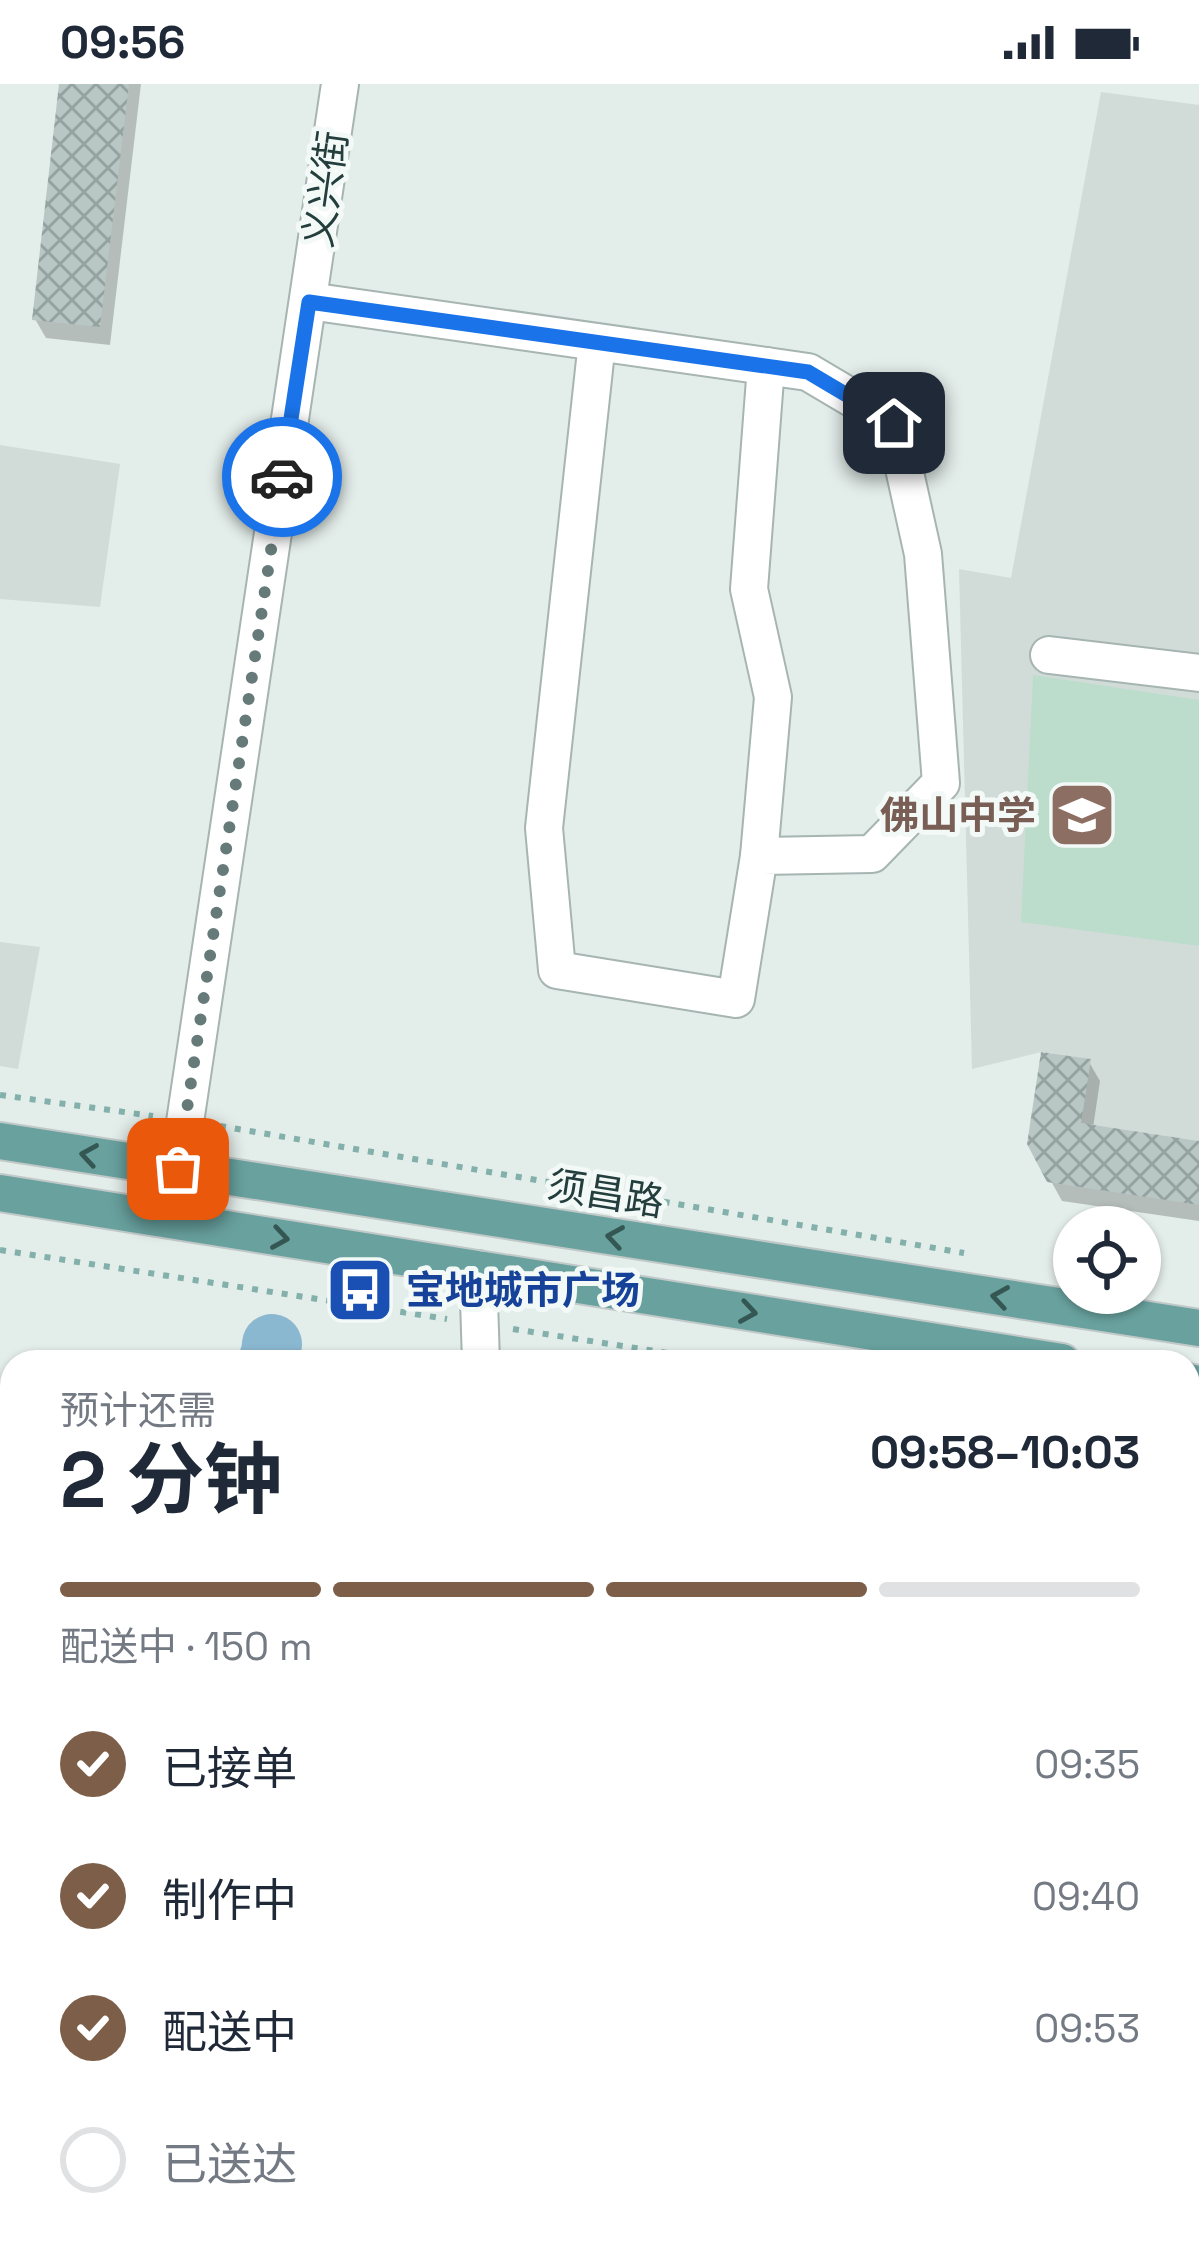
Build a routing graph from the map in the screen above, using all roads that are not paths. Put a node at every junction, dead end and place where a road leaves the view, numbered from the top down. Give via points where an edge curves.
1 (340, 84) edge
2 (309, 302) junction
3 (598, 342) junction
4 (766, 366) junction
5 (1049, 655) dead end
6 (1199, 674) edge
7 (759, 856) junction
8 (0, 1141) edge
9 (178, 1169) junction
10 (0, 1193) edge
11 (165, 1219) junction
12 (478, 1269) junction
13 (1199, 1328) edge
14 (481, 1350) edge
15 (988, 1350) edge

1 - 2 street, 义兴街
2 - 3 street
2 - 9 street, 义兴街
3 - 4 street
3 - 7 street via 544,828 556,970 736,999
4 - 7 street via 749,589 773,697
4 - 7 street via 808,372 894,423 923,554 941,783 872,854
5 - 6 street
9 -> 8 main road, 须昌路
9 - 11 street, 义兴街
13 -> 9 main road, 须昌路
10 - 11 main road
11 -> 12 main road
12 - 14 street
12 -> 15 main road

